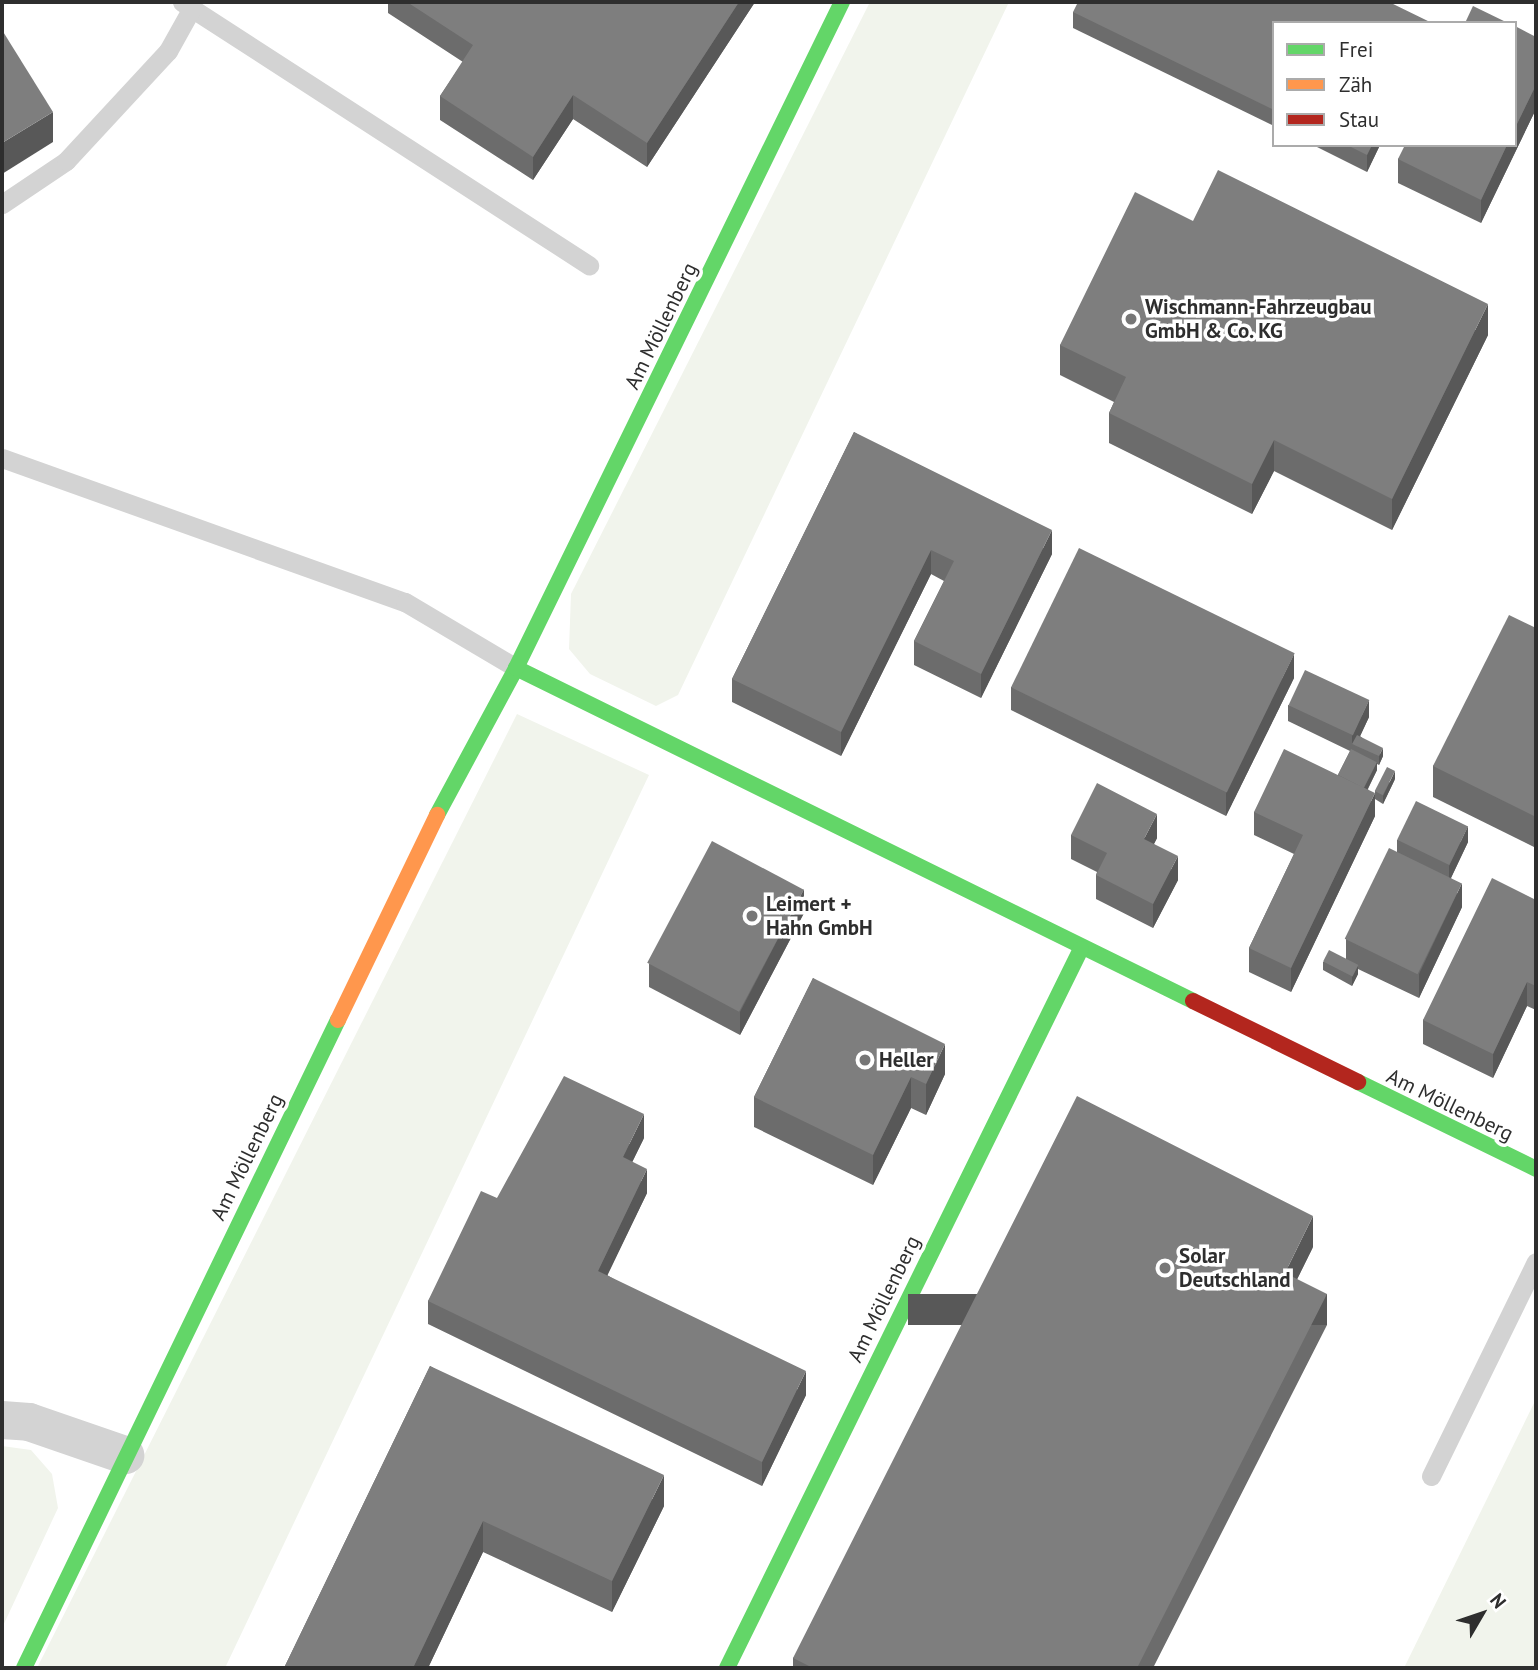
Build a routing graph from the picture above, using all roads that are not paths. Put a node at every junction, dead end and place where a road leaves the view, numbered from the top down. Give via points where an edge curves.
1 (842, 2) edge
2 (187, 5) edge
3 (2, 204) edge
4 (589, 265) dead end
5 (2, 458) edge
6 (516, 668) junction
7 (1081, 949) junction
8 (1536, 1169) edge
9 (1536, 1262) edge
10 (2, 1420) edge
11 (125, 1455) junction
12 (1431, 1476) dead end
13 (24, 1668) edge
14 (727, 1668) edge

1 - 6 street, Am Möllenberg
2 - 3 lane via 168,51 66,161
2 - 4 lane
5 - 6 lane via 405,602
6 - 7 street, Am Möllenberg
6 - 11 street, Am Möllenberg via 456,778
7 - 8 street, Am Möllenberg
7 - 14 street, Am Möllenberg
9 - 12 lane
10 - 11 street via 29,1422
11 - 13 street, Am Möllenberg

